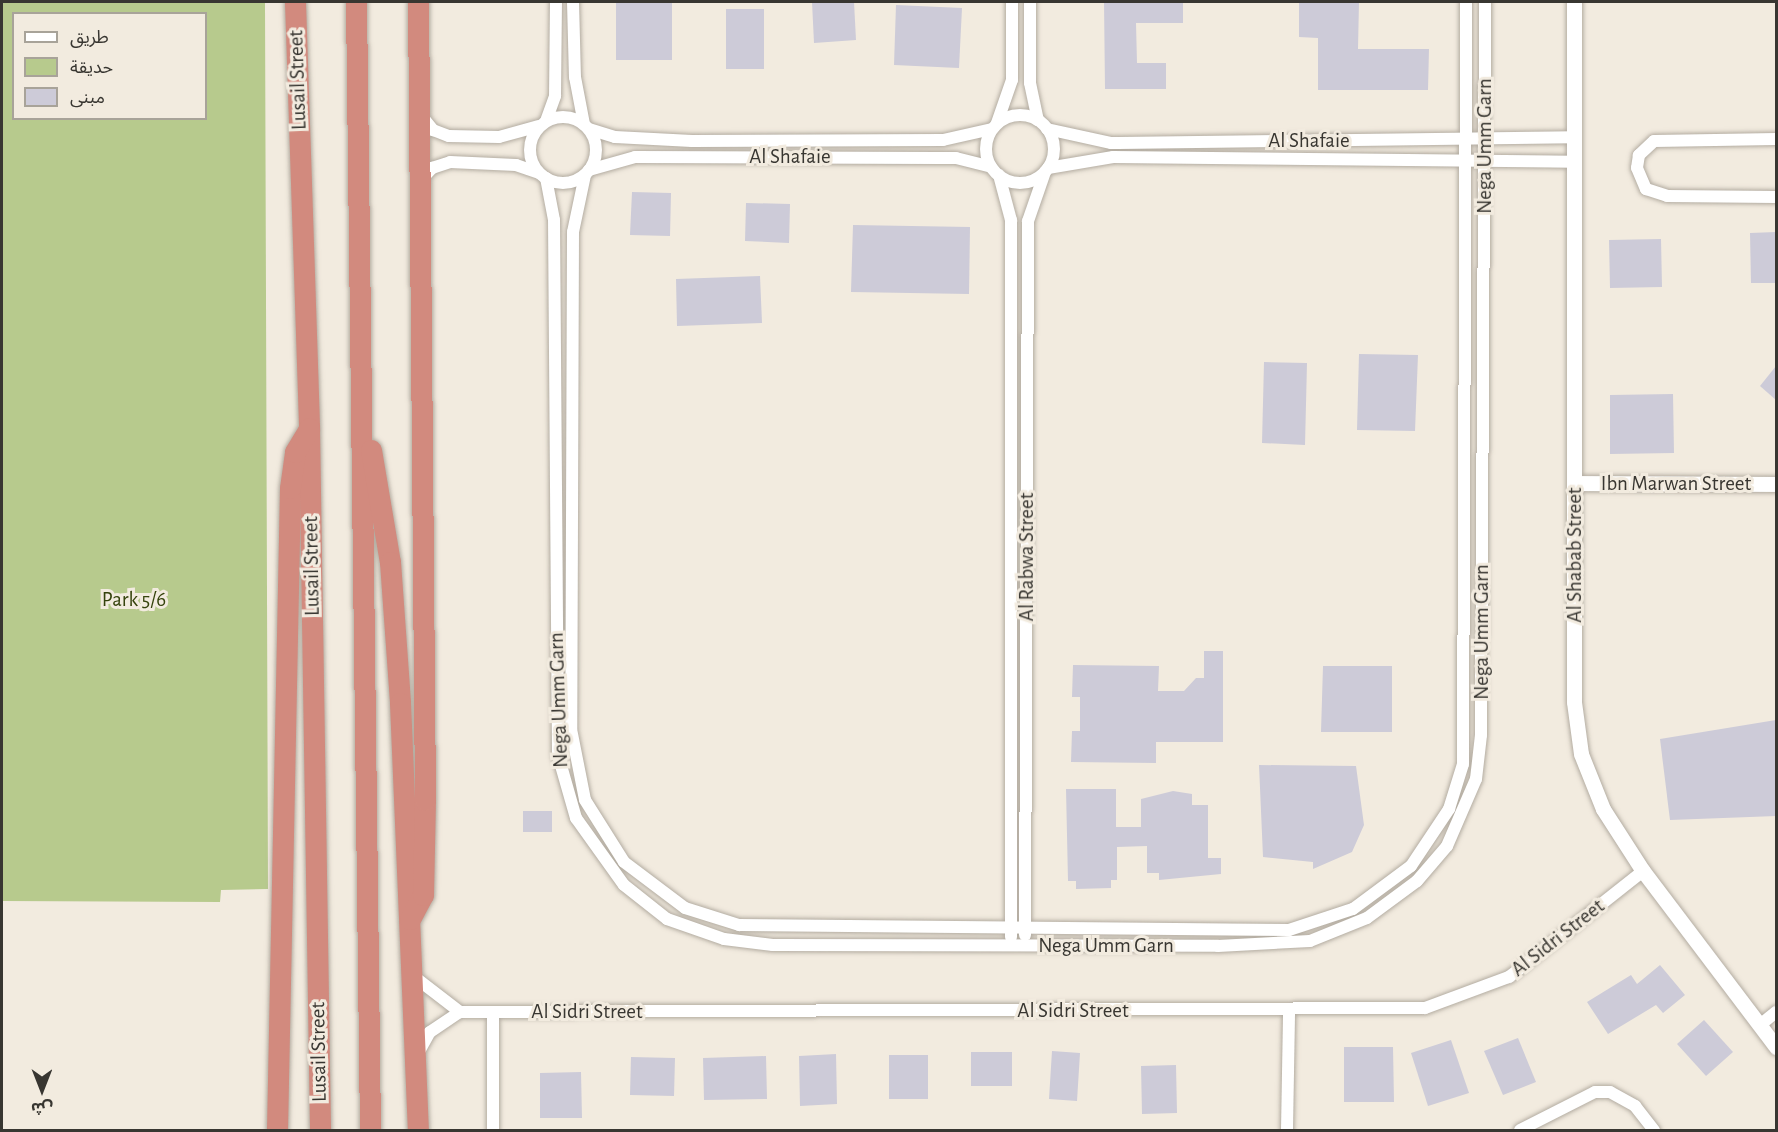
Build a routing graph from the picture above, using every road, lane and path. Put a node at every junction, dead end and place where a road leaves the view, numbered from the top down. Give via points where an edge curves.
1 (295, 2) edge
2 (356, 2) edge
3 (418, 2) edge
4 (556, 2) edge
5 (573, 2) edge
6 (1012, 2) edge
7 (1030, 2) edge
8 (1466, 2) edge
9 (1485, 2) edge
10 (1574, 2) edge
11 (418, 111) junction
12 (1038, 120) junction
13 (543, 123) junction
14 (995, 126) junction
15 (586, 127) junction
16 (1047, 129) junction
17 (1573, 136) junction
18 (1486, 137) junction
19 (1776, 139) edge
20 (1466, 140) junction
21 (1466, 158) junction
22 (1486, 160) junction
23 (1574, 162) junction
24 (1046, 170) junction
25 (995, 171) junction
26 (587, 173) junction
27 (543, 176) junction
28 (418, 186) junction
29 (1776, 197) edge
30 (362, 427) junction
31 (309, 428) junction
32 (1575, 483) junction
33 (1776, 484) edge
34 (1643, 871) junction
35 (410, 919) junction
36 (1024, 929) junction
37 (1011, 930) junction
38 (1011, 945) junction
39 (1024, 945) junction
40 (412, 975) junction
41 (1289, 1010) junction
42 (460, 1012) junction
43 (493, 1012) junction
44 (1776, 1012) edge
45 (1760, 1025) junction
46 (1776, 1047) edge
47 (416, 1056) junction
48 (277, 1131) edge
49 (320, 1131) edge
50 (370, 1131) edge
51 (418, 1131) edge
52 (493, 1131) edge
53 (1287, 1131) edge
54 (1520, 1131) edge
55 (1654, 1131) edge

1 - 31 highway, Lusail Street
2 - 30 highway
3 - 11 highway
4 - 13 street via 555,96
5 - 15 street via 575,77
6 - 14 street via 1012,80
7 - 12 street via 1030,83
8 - 20 street, Nega Umm Garn
9 - 18 street, Nega Umm Garn
10 - 17 street, Al Shabab Street
11 - 13 street via 433,130 449,136 499,136
11 - 28 highway
12 - 14 street via 1017,115
12 - 16 street
13 - 15 street via 565,117
13 - 27 street via 530,149
14 - 15 street, Al Shafaie via 943,140 692,141 615,137
14 - 25 street via 986,148
15 - 26 street via 596,154
16 - 20 street, Al Shafaie via 1111,143
16 - 24 street via 1054,148
17 - 18 street, Al Shafaie
17 - 23 street, Al Shabab Street
18 - 20 street, Al Shafaie
18 - 22 street, Nega Umm Garn
19 - 29 street via 1654,141 1639,155 1637,168 1640,181 1654,194
20 - 21 street, Nega Umm Garn
21 - 22 street, Al Shafaie
21 - 24 street, Al Shafaie via 1113,157
21 - 36 street, Nega Umm Garn via 1465,748 1457,786 1438,829 1393,882 1353,909 1314,925 1158,932
22 - 23 street, Al Shafaie
22 - 39 street, Nega Umm Garn via 1481,735 1471,795 1447,846 1385,907 1310,940 1218,946
23 - 32 street, Al Shabab Street
24 - 25 street via 1017,183
24 - 36 street, Al Rabwa Street via 1034,192 1028,221
25 - 26 street, Al Shafaie via 956,158 635,157
25 - 37 street, Al Rabwa Street via 1011,220
26 - 27 street via 566,183
26 - 37 street, Nega Umm Garn via 573,232 571,729 575,769 593,817 648,884 719,921 772,928
27 - 28 street via 516,165 450,162 432,168
27 - 38 street, Nega Umm Garn via 554,220 558,754 567,796 587,839 637,898 667,919 724,939 773,945
28 - 35 highway via 425,800 423,894
30 - 35 highway via 381,495 390,562
30 - 50 highway
31 - 48 highway via 295,452 290,488
31 - 49 highway, Lusail Street
32 - 33 street, Ibn Marwan Street
32 - 34 street, Al Shabab Street via 1575,723 1595,792
34 - 41 street, Al Sidri Street via 1526,965 1482,991 1425,1008
34 - 45 street, Al Shabab Street
35 - 40 highway
36 - 37 street, Nega Umm Garn
36 - 39 street, Al Rabwa Street
37 - 38 street, Al Rabwa Street
38 - 39 street, Nega Umm Garn
40 - 42 street
40 - 47 highway
41 - 43 street, Al Sidri Street
41 - 53 street
42 - 43 street, Al Sidri Street
42 - 47 street via 430,1032
43 - 52 street
44 - 45 street
45 - 46 street, Al Shabab Street
47 - 51 highway
54 - 55 street via 1595,1092 1610,1092 1635,1106

